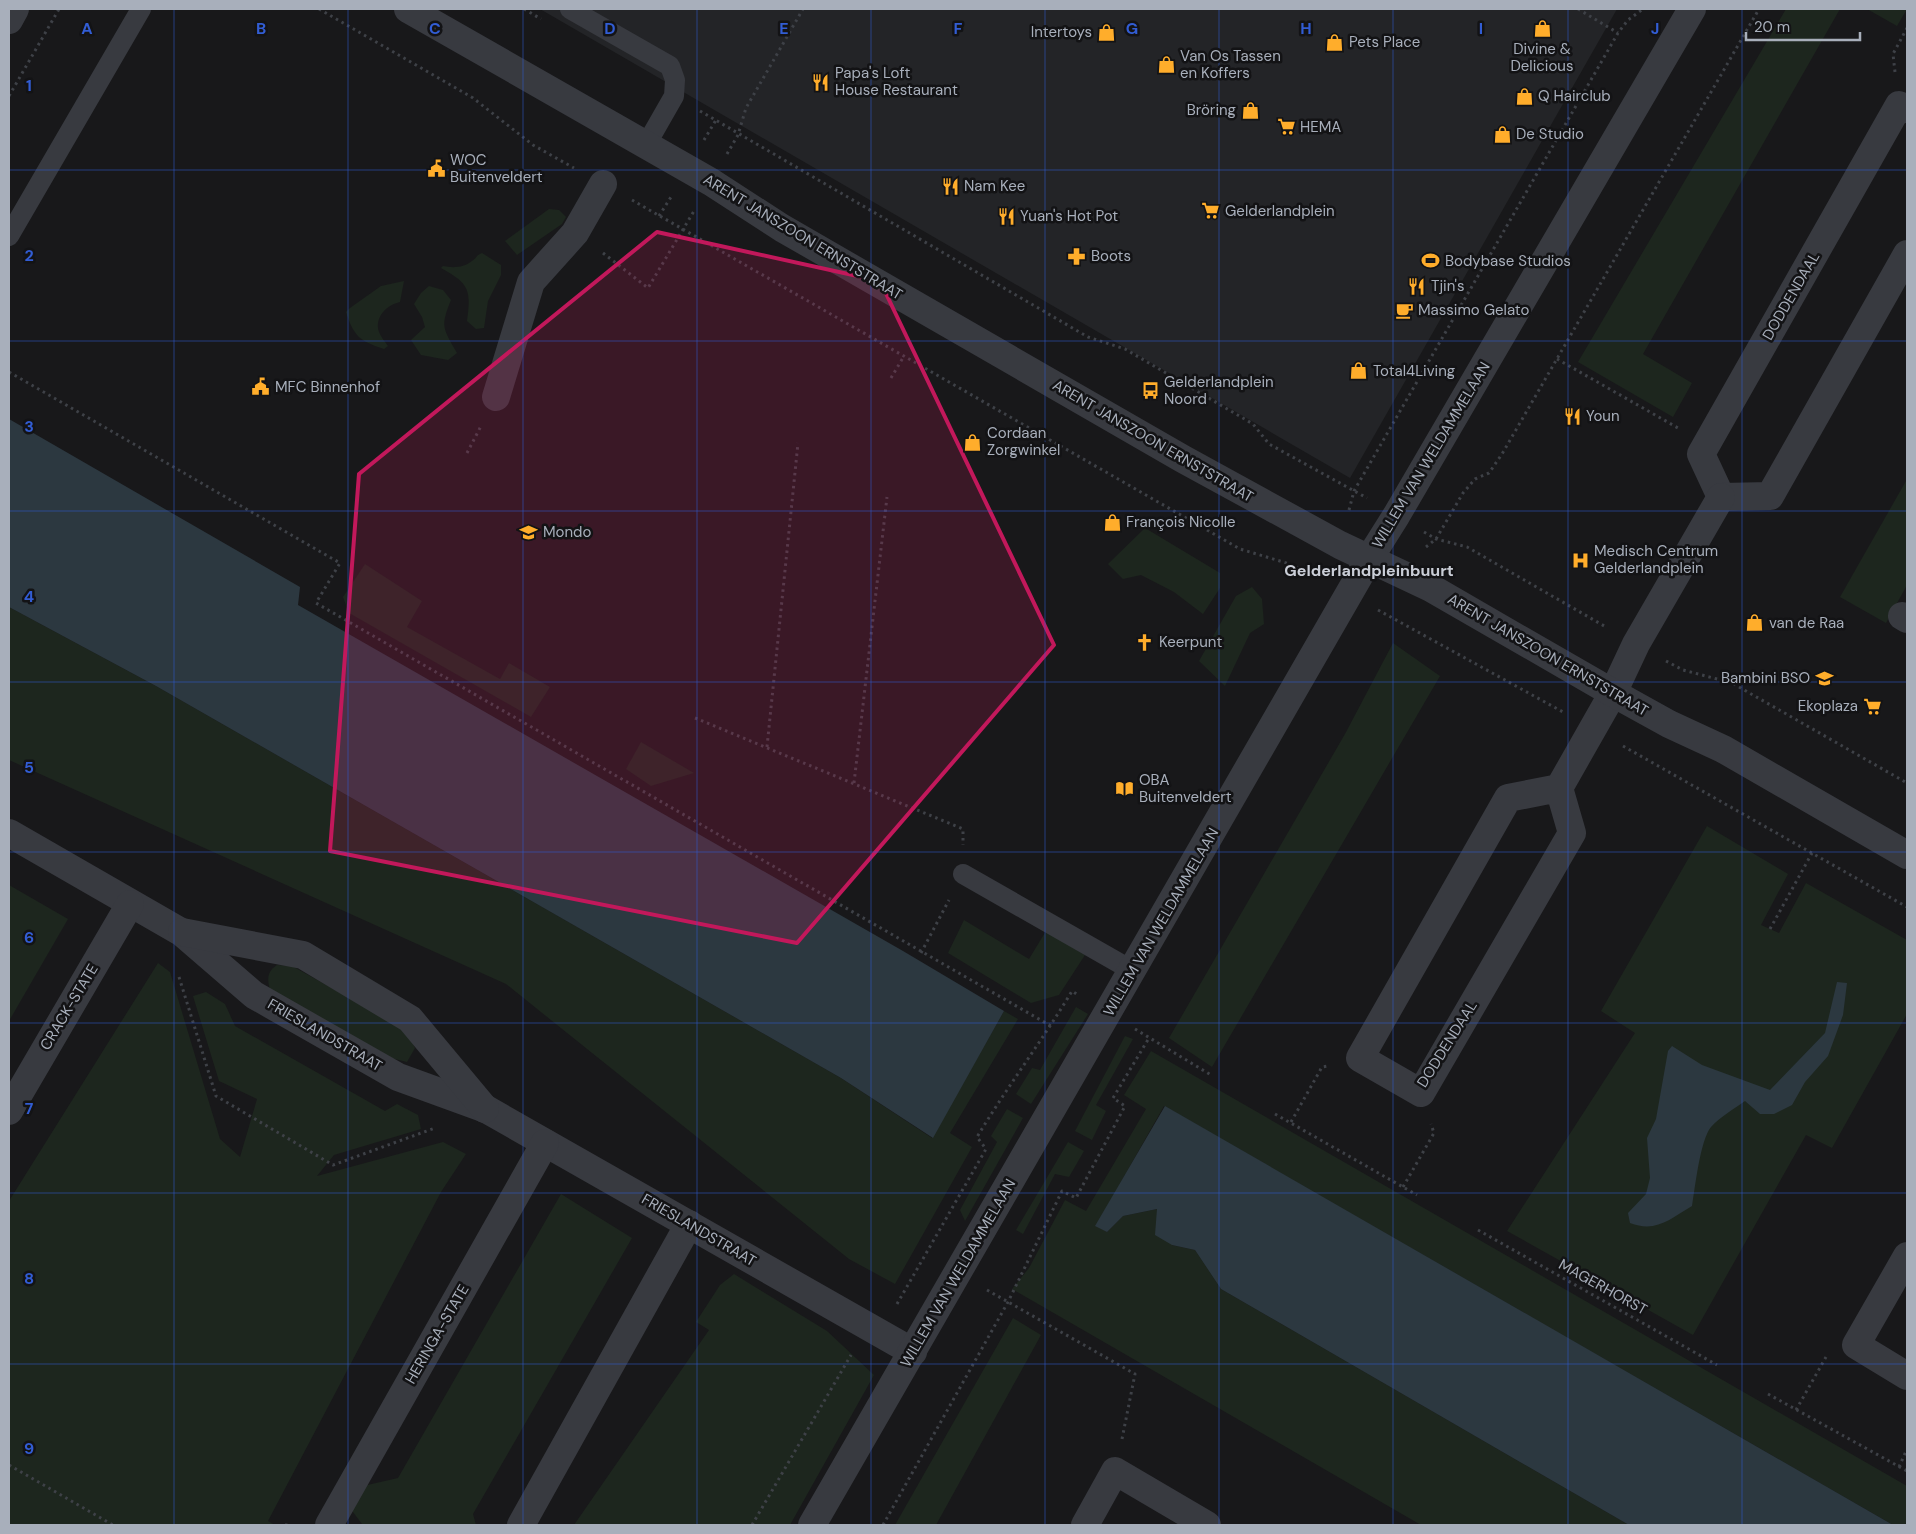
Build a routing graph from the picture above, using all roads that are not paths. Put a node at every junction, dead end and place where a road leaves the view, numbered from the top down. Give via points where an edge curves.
1 (15, 9) edge
2 (141, 9) edge
3 (408, 9) edge
4 (570, 9) edge
5 (1692, 9) edge
6 (9, 20) edge
7 (1903, 107) edge
8 (646, 145) junction
9 (603, 184) road end
10 (9, 236) edge
11 (1907, 254) edge
12 (496, 397) dead end
13 (1721, 497) junction
14 (1369, 559) junction
15 (1613, 693) junction
16 (1558, 788) junction
17 (9, 833) edge
18 (1907, 855) edge
19 (963, 874) dead end
20 (130, 904) junction
21 (172, 927) junction
22 (1133, 971) junction
23 (486, 1109) junction
24 (9, 1111) edge
25 (545, 1143) junction
26 (688, 1224) junction
27 (1907, 1256) edge
28 (913, 1352) junction
29 (1907, 1376) edge
30 (1172, 1516) edge
31 (329, 1525) edge
32 (521, 1525) edge
33 (812, 1525) edge
34 (1085, 1525) edge
35 (1207, 1525) edge

1 - 6 street
2 - 10 lane
3 - 8 street, ARENT JANSZOON ERNSTSTRAAT
4 - 8 lane via 670,66 675,80 674,96
5 - 14 street, WILLEM VAN WELDAMMELAAN
7 - 13 street, DODDENDAAL via 1701,454
8 - 14 street, ARENT JANSZOON ERNSTSTRAAT via 799,238 1183,459
9 - 12 street via 575,233 530,282
11 - 13 street via 1770,496
13 - 15 street via 1636,644
14 - 15 street, ARENT JANSZOON ERNSTSTRAAT via 1431,588
14 - 22 street, WILLEM VAN WELDAMMELAAN
15 - 16 street
15 - 18 street, ARENT JANSZOON ERNSTSTRAAT via 1723,749
16 - 16 street, DODDENDAAL via 1572,833 1421,1093 1360,1058 1508,798
17 - 20 street, FRIESLANDSTRAAT
19 - 22 lane
20 - 21 street, FRIESLANDSTRAAT
20 - 24 street, CRACK-STATE
21 - 23 street, FRIESLANDSTRAAT via 254,994 398,1077
21 - 23 street, FRIESLANDSTRAAT via 303,955 410,1019
22 - 28 street, WILLEM VAN WELDAMMELAAN
23 - 25 street, FRIESLANDSTRAAT
25 - 26 street, FRIESLANDSTRAAT
25 - 31 street, HERINGA-STATE
26 - 28 street, FRIESLANDSTRAAT
26 - 32 street
27 - 29 street via 1856,1345
28 - 33 street, WILLEM VAN WELDAMMELAAN
30 - 34 street via 1115,1471
30 - 35 street

